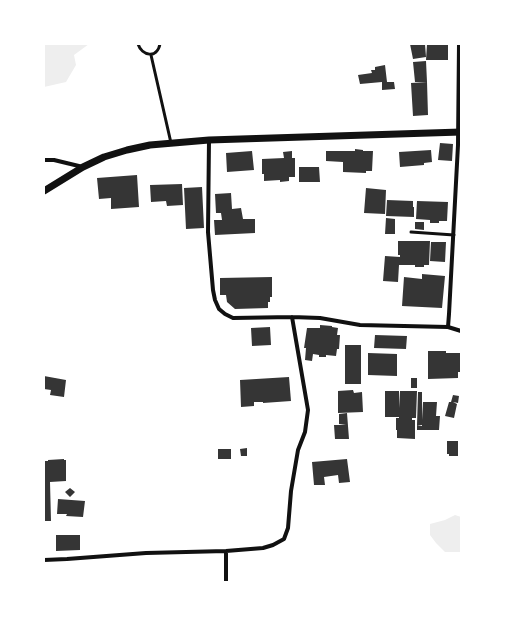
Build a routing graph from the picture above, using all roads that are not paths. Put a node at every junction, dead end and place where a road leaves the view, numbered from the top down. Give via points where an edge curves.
1 (138, 44) edge
2 (160, 44) edge
3 (459, 44) edge
4 (151, 55) junction
5 (460, 132) edge
6 (209, 140) junction
7 (171, 143) junction
8 (44, 160) edge
9 (83, 167) junction
10 (44, 191) edge
11 (411, 232) dead end
12 (454, 234) junction
13 (292, 317) junction
14 (448, 327) junction
15 (461, 331) edge
16 (226, 551) junction
17 (44, 560) edge
18 (226, 582) edge

1 - 4 lane via 143,52
2 - 4 lane via 158,50
3 - 5 street
4 - 7 lane
5 - 6 street
5 - 12 street
6 - 7 street
6 - 13 street via 208,232 213,290 219,309 233,318
7 - 9 street via 150,144 126,150
8 - 9 street
9 - 10 street
11 - 12 lane
12 - 14 street
13 - 14 street via 320,318 360,325
13 - 16 street via 308,410 291,491 288,528 284,539 273,545
14 - 15 street
16 - 17 street
16 - 18 street

